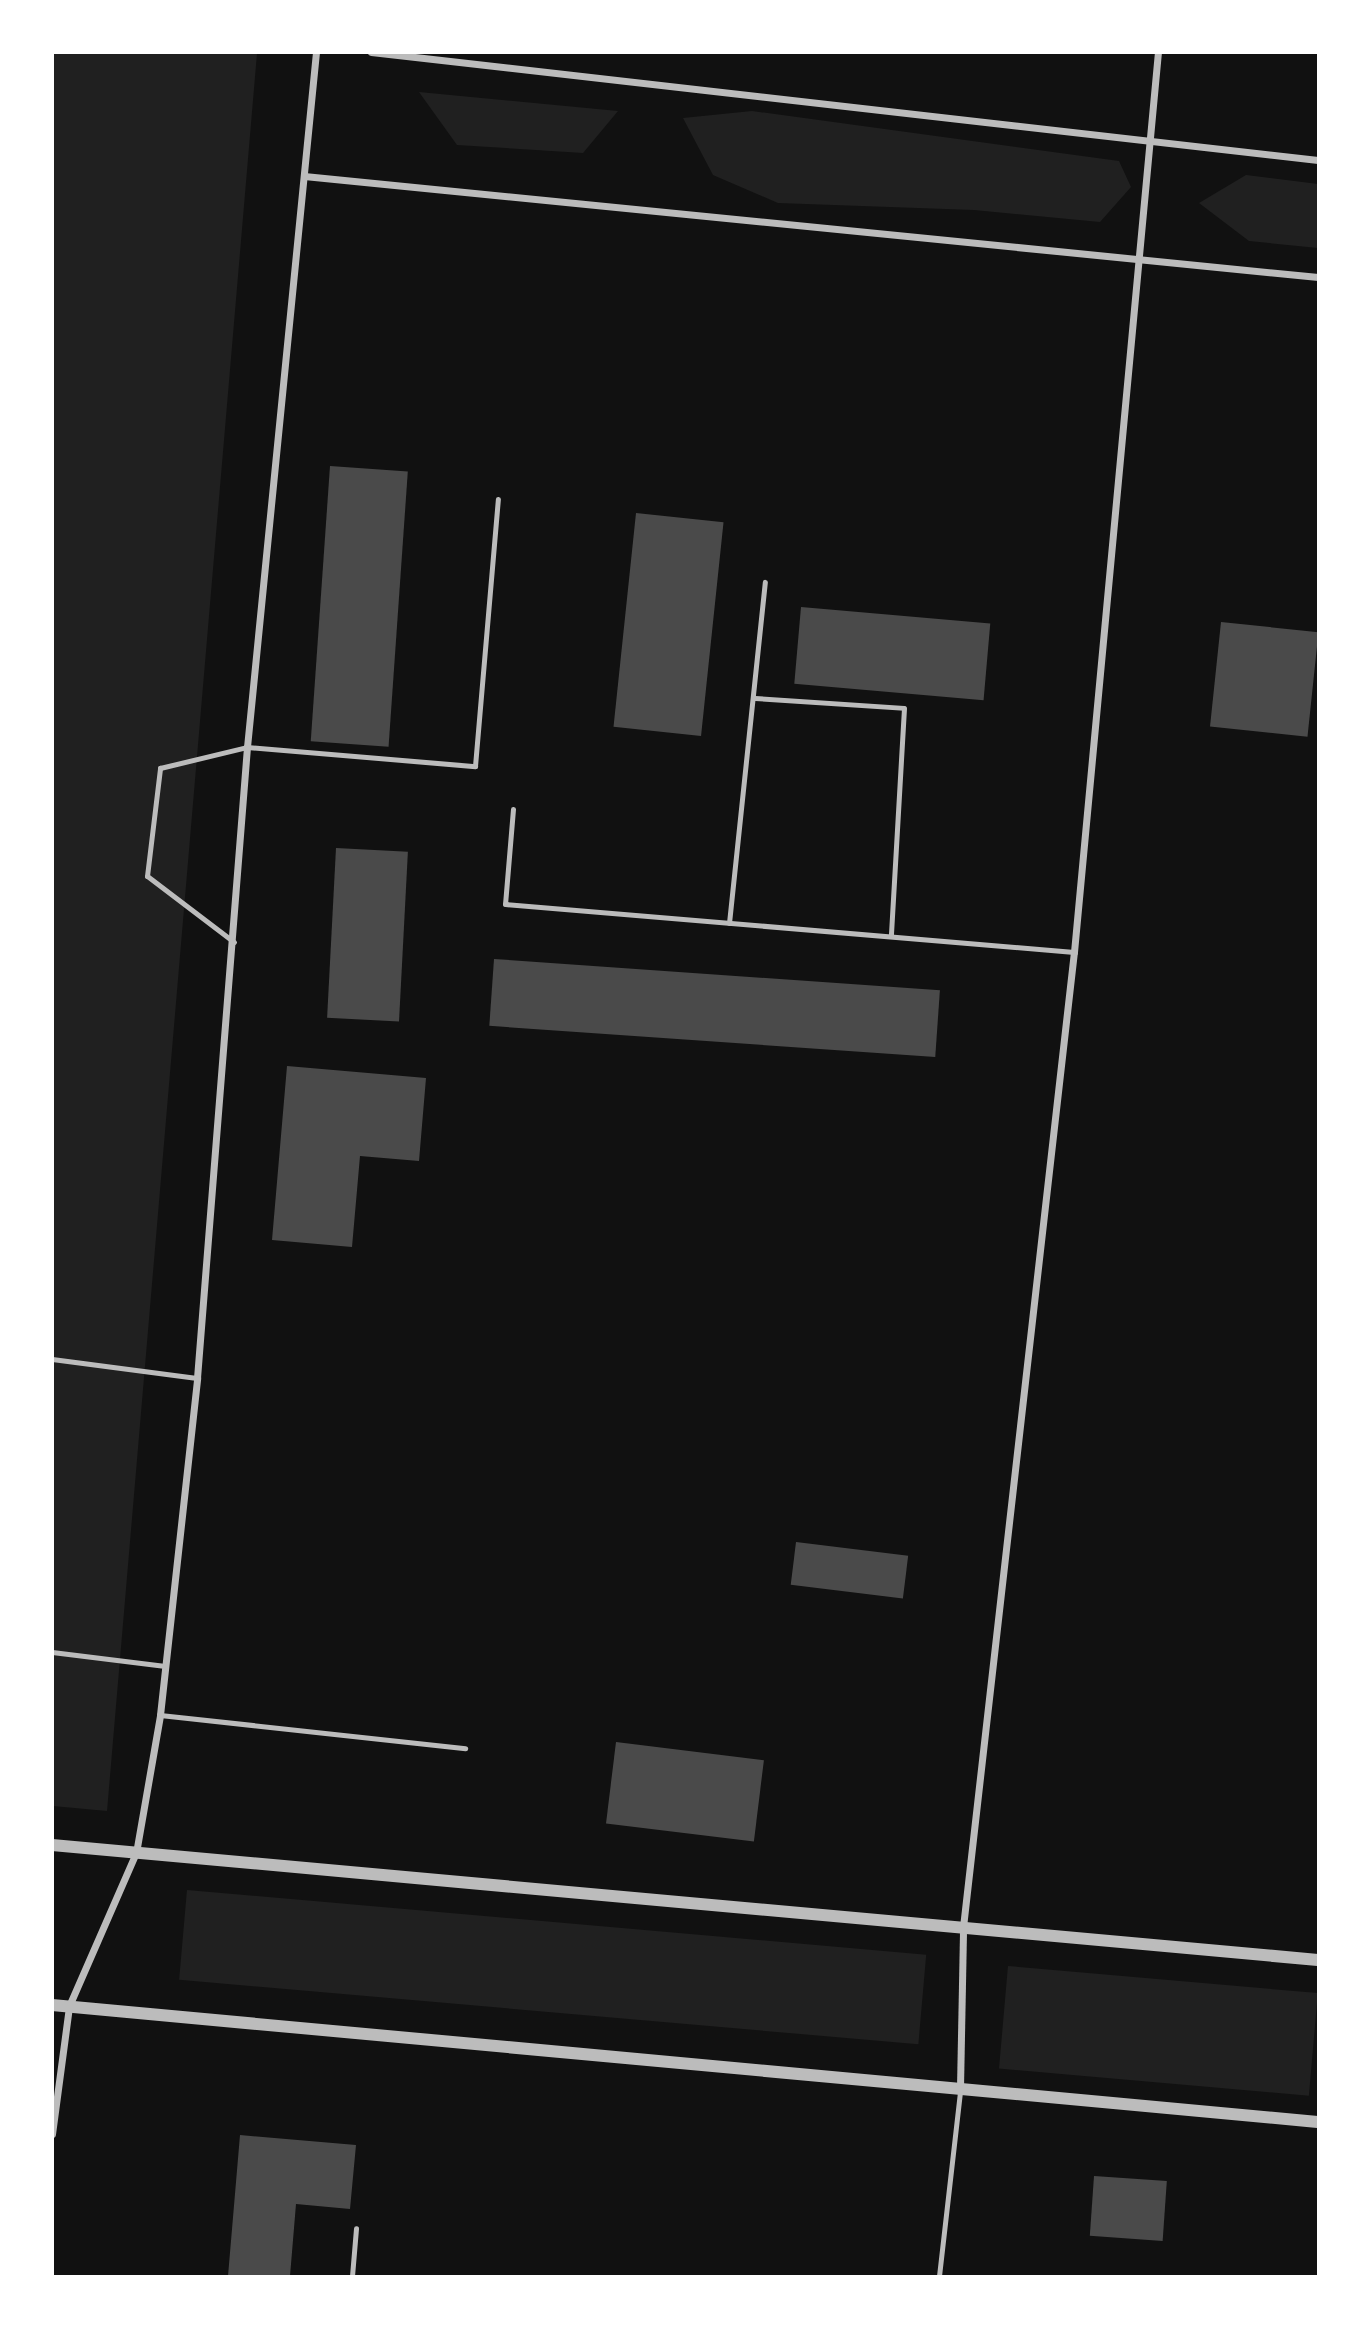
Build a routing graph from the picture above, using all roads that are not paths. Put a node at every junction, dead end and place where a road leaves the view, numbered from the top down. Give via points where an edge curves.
1 (316, 52) edge
2 (371, 52) edge
3 (1158, 52) edge
4 (1150, 141) junction
5 (1318, 159) edge
6 (304, 176) junction
7 (1140, 258) junction
8 (1318, 277) edge
9 (498, 499) dead end
10 (765, 582) dead end
11 (755, 698) junction
12 (247, 747) junction
13 (513, 808) dead end
14 (729, 923) junction
15 (891, 936) junction
16 (234, 942) junction
17 (1074, 952) junction
18 (52, 1359) edge
19 (197, 1378) junction
20 (52, 1652) edge
21 (165, 1666) junction
22 (160, 1715) junction
23 (465, 1748) dead end
24 (52, 1845) edge
25 (136, 1853) junction
26 (963, 1927) junction
27 (1318, 1960) edge
28 (52, 2005) edge
29 (69, 2006) junction
30 (960, 2088) junction
31 (1318, 2122) edge
32 (52, 2134) edge
33 (356, 2228) dead end
34 (352, 2277) edge
35 (939, 2277) edge

1 - 6 street
2 - 4 street
3 - 4 street
4 - 5 street
4 - 7 street
6 - 7 street
6 - 12 street
7 - 8 street
7 - 17 street
9 - 12 lane via 475,766
10 - 11 lane
11 - 14 lane
11 - 15 lane via 904,708
12 - 16 street
12 - 16 lane via 160,768 147,876
13 - 14 lane via 505,904
14 - 15 lane
15 - 17 lane
16 - 19 street
17 - 26 street
18 - 19 lane
19 - 21 street
20 - 21 lane
21 - 22 street
22 - 23 lane
22 - 25 street
24 - 25 street
25 - 26 street
25 - 29 street
26 - 27 street
26 - 30 street
28 - 29 street
29 - 30 street
29 - 32 street
30 - 31 street
30 - 35 lane
33 - 34 lane

